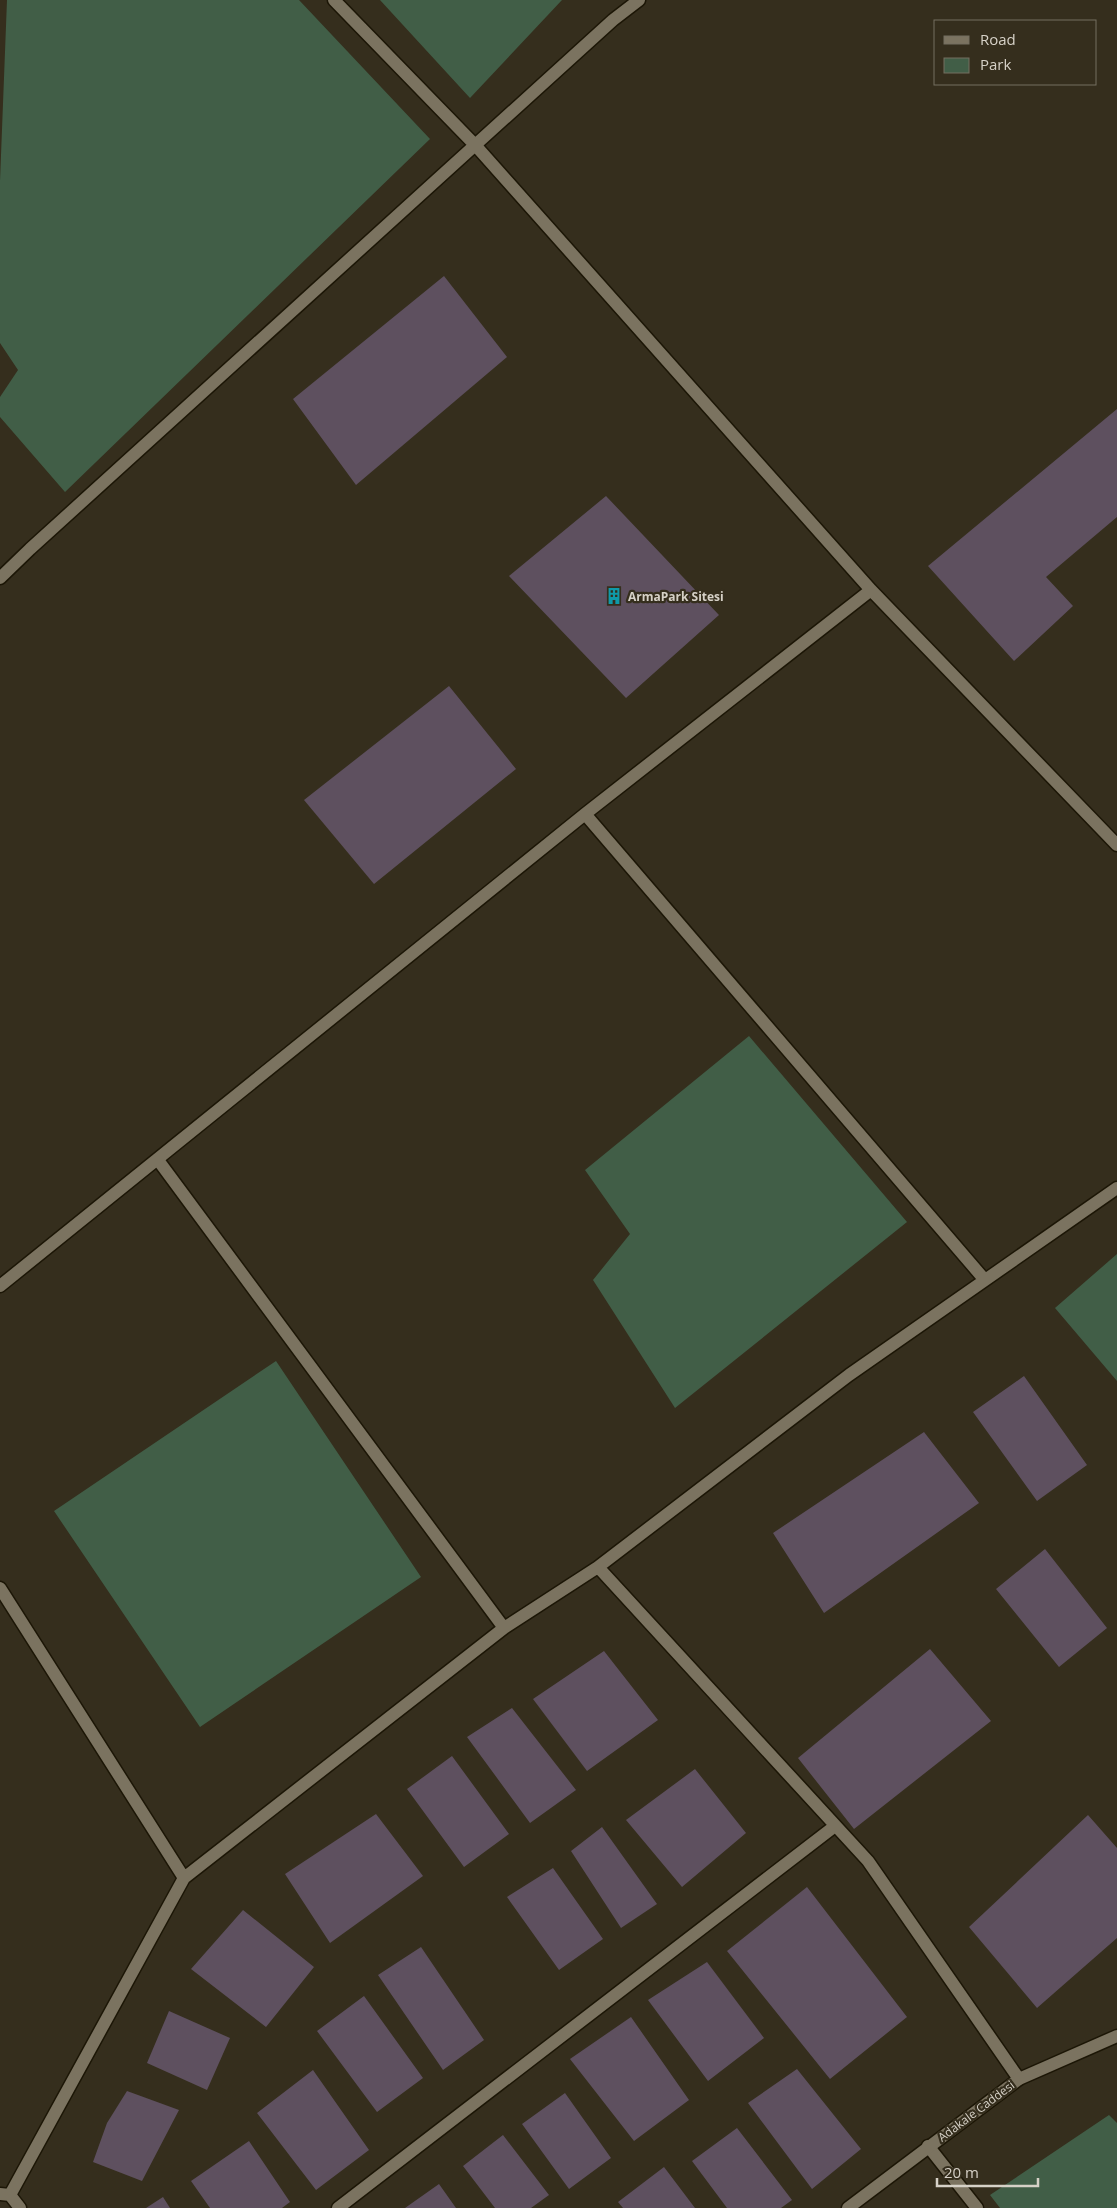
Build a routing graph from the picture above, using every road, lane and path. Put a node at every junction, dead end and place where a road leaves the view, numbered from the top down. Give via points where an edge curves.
1 (334, 0) edge
2 (640, 0) edge
3 (476, 146) junction
4 (0, 578) edge
5 (871, 590) junction
6 (585, 814) junction
7 (1117, 844) edge
8 (158, 1160) junction
9 (1117, 1188) edge
10 (984, 1279) junction
11 (0, 1286) edge
12 (598, 1567) junction
13 (0, 1588) edge
14 (504, 1628) junction
15 (835, 1826) junction
16 (184, 1878) junction
17 (1117, 2036) edge
18 (1019, 2079) junction
19 (928, 2146) junction
20 (5, 2194) edge
21 (20, 2208) edge
22 (338, 2208) edge
23 (848, 2208) edge
24 (977, 2208) edge

1 - 3 street
2 - 3 street via 613,20
3 - 4 street
3 - 5 street
5 - 6 street
5 - 7 street
6 - 8 street
6 - 10 street
8 - 11 street
8 - 14 street
9 - 10 street
10 - 12 street via 849,1375
12 - 14 street
12 - 15 street
13 - 16 street
14 - 16 street
15 - 18 street via 868,1861
15 - 22 street
16 - 20 street
17 - 18 street, Adakale Caddesi
18 - 19 street, Adakale Caddesi
19 - 23 street, Adakale Caddesi
19 - 24 street
20 - 21 street

